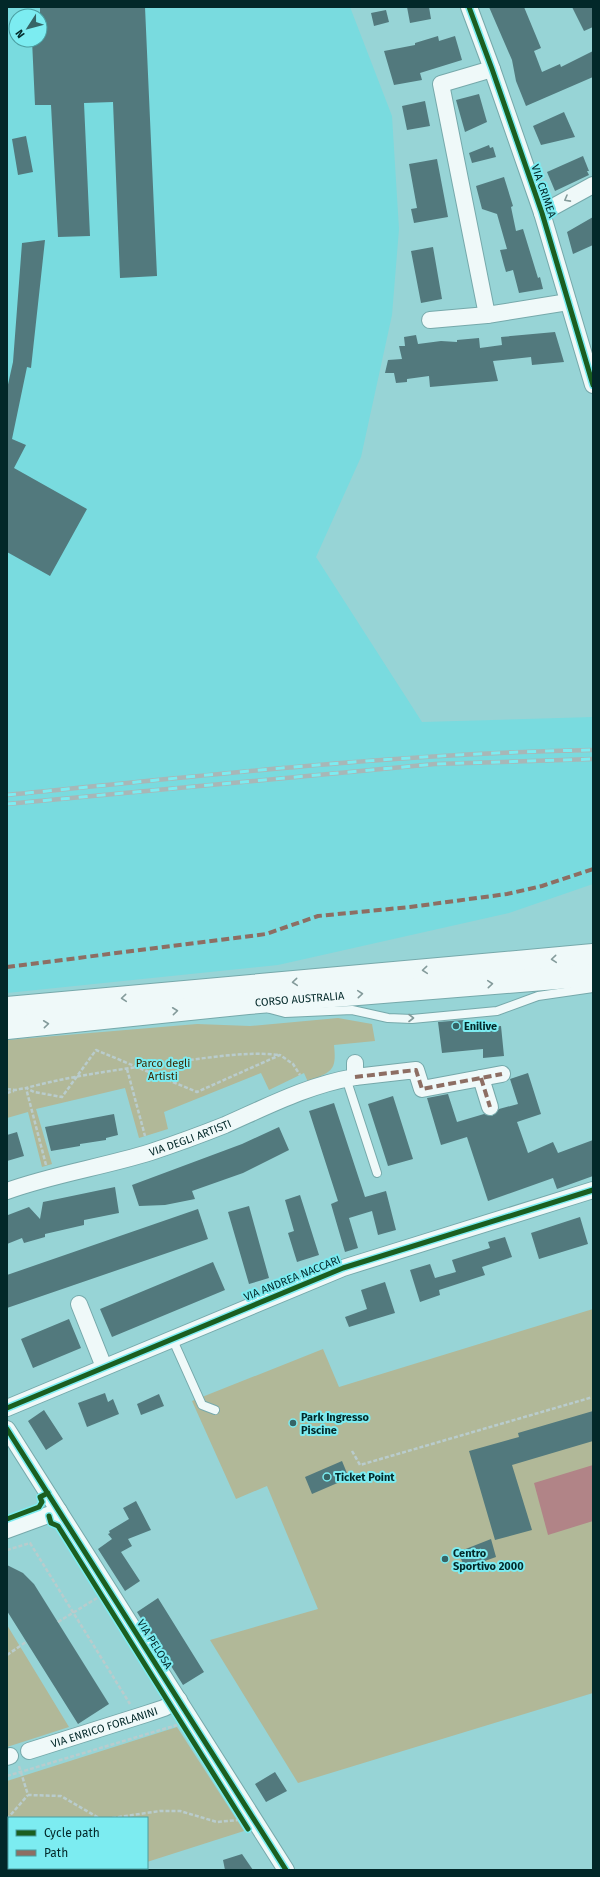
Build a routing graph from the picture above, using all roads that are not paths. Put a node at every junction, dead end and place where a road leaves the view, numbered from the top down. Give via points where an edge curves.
1 (469, 7) edge
2 (492, 69) junction
3 (593, 185) edge
4 (542, 213) junction
5 (568, 302) junction
6 (487, 315) junction
7 (430, 320) dead end
8 (593, 385) edge
9 (593, 955) edge
10 (593, 975) edge
11 (593, 988) edge
12 (248, 1003) junction
13 (7, 1008) edge
14 (7, 1028) edge
15 (352, 1073) junction
16 (502, 1074) dead end
17 (481, 1078) junction
18 (490, 1107) dead end
19 (377, 1173) dead end
20 (593, 1190) edge
21 (7, 1191) edge
22 (79, 1304) dead end
23 (172, 1338) junction
24 (104, 1367) junction
25 (7, 1408) edge
26 (215, 1410) dead end
27 (7, 1428) edge
28 (59, 1511) junction
29 (7, 1530) edge
30 (179, 1700) junction
31 (15, 1756) edge
32 (286, 1870) edge

1 - 2 street, VIA CRIMEA
2 - 4 street, VIA CRIMEA
2 - 6 street via 441,84
3 -> 4 street
4 - 5 street, VIA CRIMEA
5 - 6 street
5 - 8 street, VIA CRIMEA
6 - 7 street
9 -> 13 highway, CORSO AUSTRALIA
12 -> 10 highway, CORSO AUSTRALIA
12 -> 11 lane via 285,1013 352,1010 388,1018 412,1018 497,1011 538,996
14 -> 12 highway, CORSO AUSTRALIA
15 - 17 street, VIA DEGLI ARTISTI via 416,1070 422,1088
15 - 19 lane
15 - 21 street, VIA DEGLI ARTISTI via 150,1152
16 - 17 street
17 - 18 street
20 - 23 street, VIA ANDREA NACCARI via 343,1268
22 - 24 street
23 - 24 street, VIA ANDREA NACCARI
23 - 26 lane via 202,1405
24 - 25 street, VIA ANDREA NACCARI
27 - 28 street, VIA PELOSA
28 - 29 street
28 - 30 street, VIA PELOSA
30 - 31 street, VIA ENRICO FORLANINI via 164,1708
30 - 32 street, VIA PELOSA

